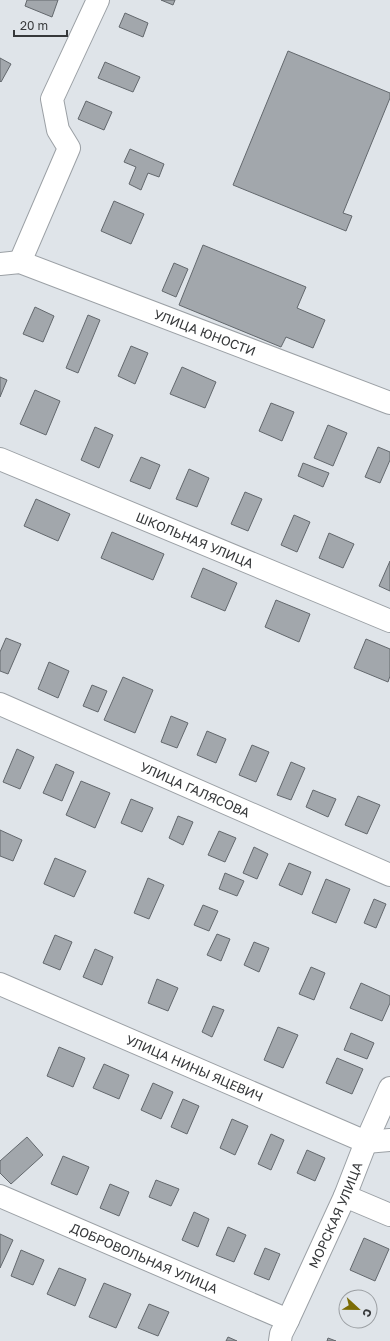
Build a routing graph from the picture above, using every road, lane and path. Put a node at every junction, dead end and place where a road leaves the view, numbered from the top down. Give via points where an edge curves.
1 (98, 0) edge
2 (10, 263) edge
3 (390, 403) edge
4 (0, 459) edge
5 (390, 621) edge
6 (0, 704) edge
7 (390, 875) edge
8 (0, 984) edge
9 (390, 1088) edge
10 (390, 1140) edge
11 (366, 1142) junction
12 (0, 1196) edge
13 (345, 1196) junction
14 (390, 1215) edge
15 (288, 1320) junction
16 (280, 1341) edge

1 - 2 street via 52,99 58,130 70,148
2 - 3 street, УЛИЦА ЮНОСТИ
4 - 5 street, ШКОЛЬНАЯ УЛИЦА
6 - 7 street, УЛИЦА ГАЛЯСОВА
8 - 11 street, УЛИЦА НИНЫ ЯЦЕВИЧ
9 - 11 street, МОРСКАЯ УЛИЦА
10 - 11 street, УЛИЦА НИНЫ ЯЦЕВИЧ
11 - 13 street, МОРСКАЯ УЛИЦА
12 - 15 street, ДОБРОВОЛЬНАЯ УЛИЦА
13 - 14 street
13 - 15 street, МОРСКАЯ УЛИЦА
15 - 16 street, МОРСКАЯ УЛИЦА

